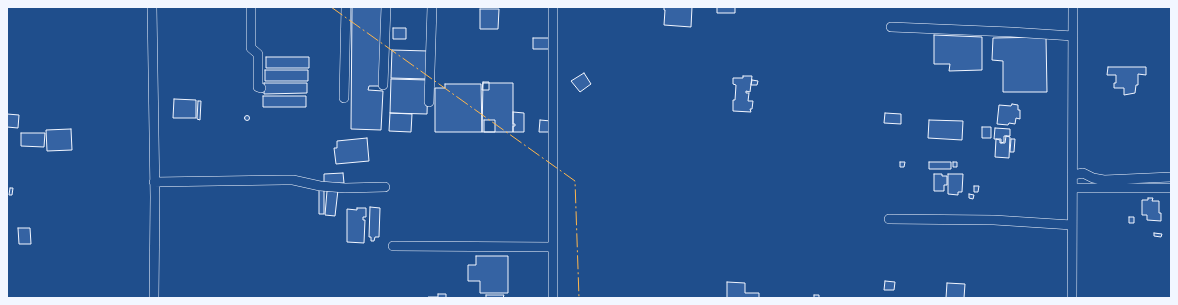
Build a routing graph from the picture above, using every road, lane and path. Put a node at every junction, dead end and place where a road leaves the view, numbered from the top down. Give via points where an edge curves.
1 (152, 7) edge
2 (251, 7) edge
3 (346, 7) edge
4 (386, 7) edge
5 (432, 7) edge
6 (553, 7) edge
7 (1072, 7) edge
8 (891, 27) dead end
9 (1072, 36) junction
10 (383, 85) dead end
11 (261, 88) dead end
12 (344, 98) dead end
13 (429, 102) dead end
14 (1073, 175) junction
15 (1171, 177) edge
16 (154, 182) junction
17 (384, 187) dead end
18 (1073, 188) junction
19 (1171, 188) edge
20 (889, 218) dead end
21 (1072, 224) junction
22 (393, 246) dead end
23 (553, 247) junction
24 (154, 298) edge
25 (553, 298) edge
26 (1072, 298) edge

1 - 16 street
2 - 11 street via 251,48 258,54 258,87
3 - 12 street
4 - 10 street
5 - 13 street
6 - 23 street
7 - 9 street
8 - 9 street
9 - 14 street
14 - 15 street via 1083,174 1104,180
14 - 18 street
16 - 17 street via 288,180 345,188
16 - 24 street
18 - 19 street
18 - 21 street
20 - 21 street
21 - 26 street
22 - 23 street
23 - 25 street

